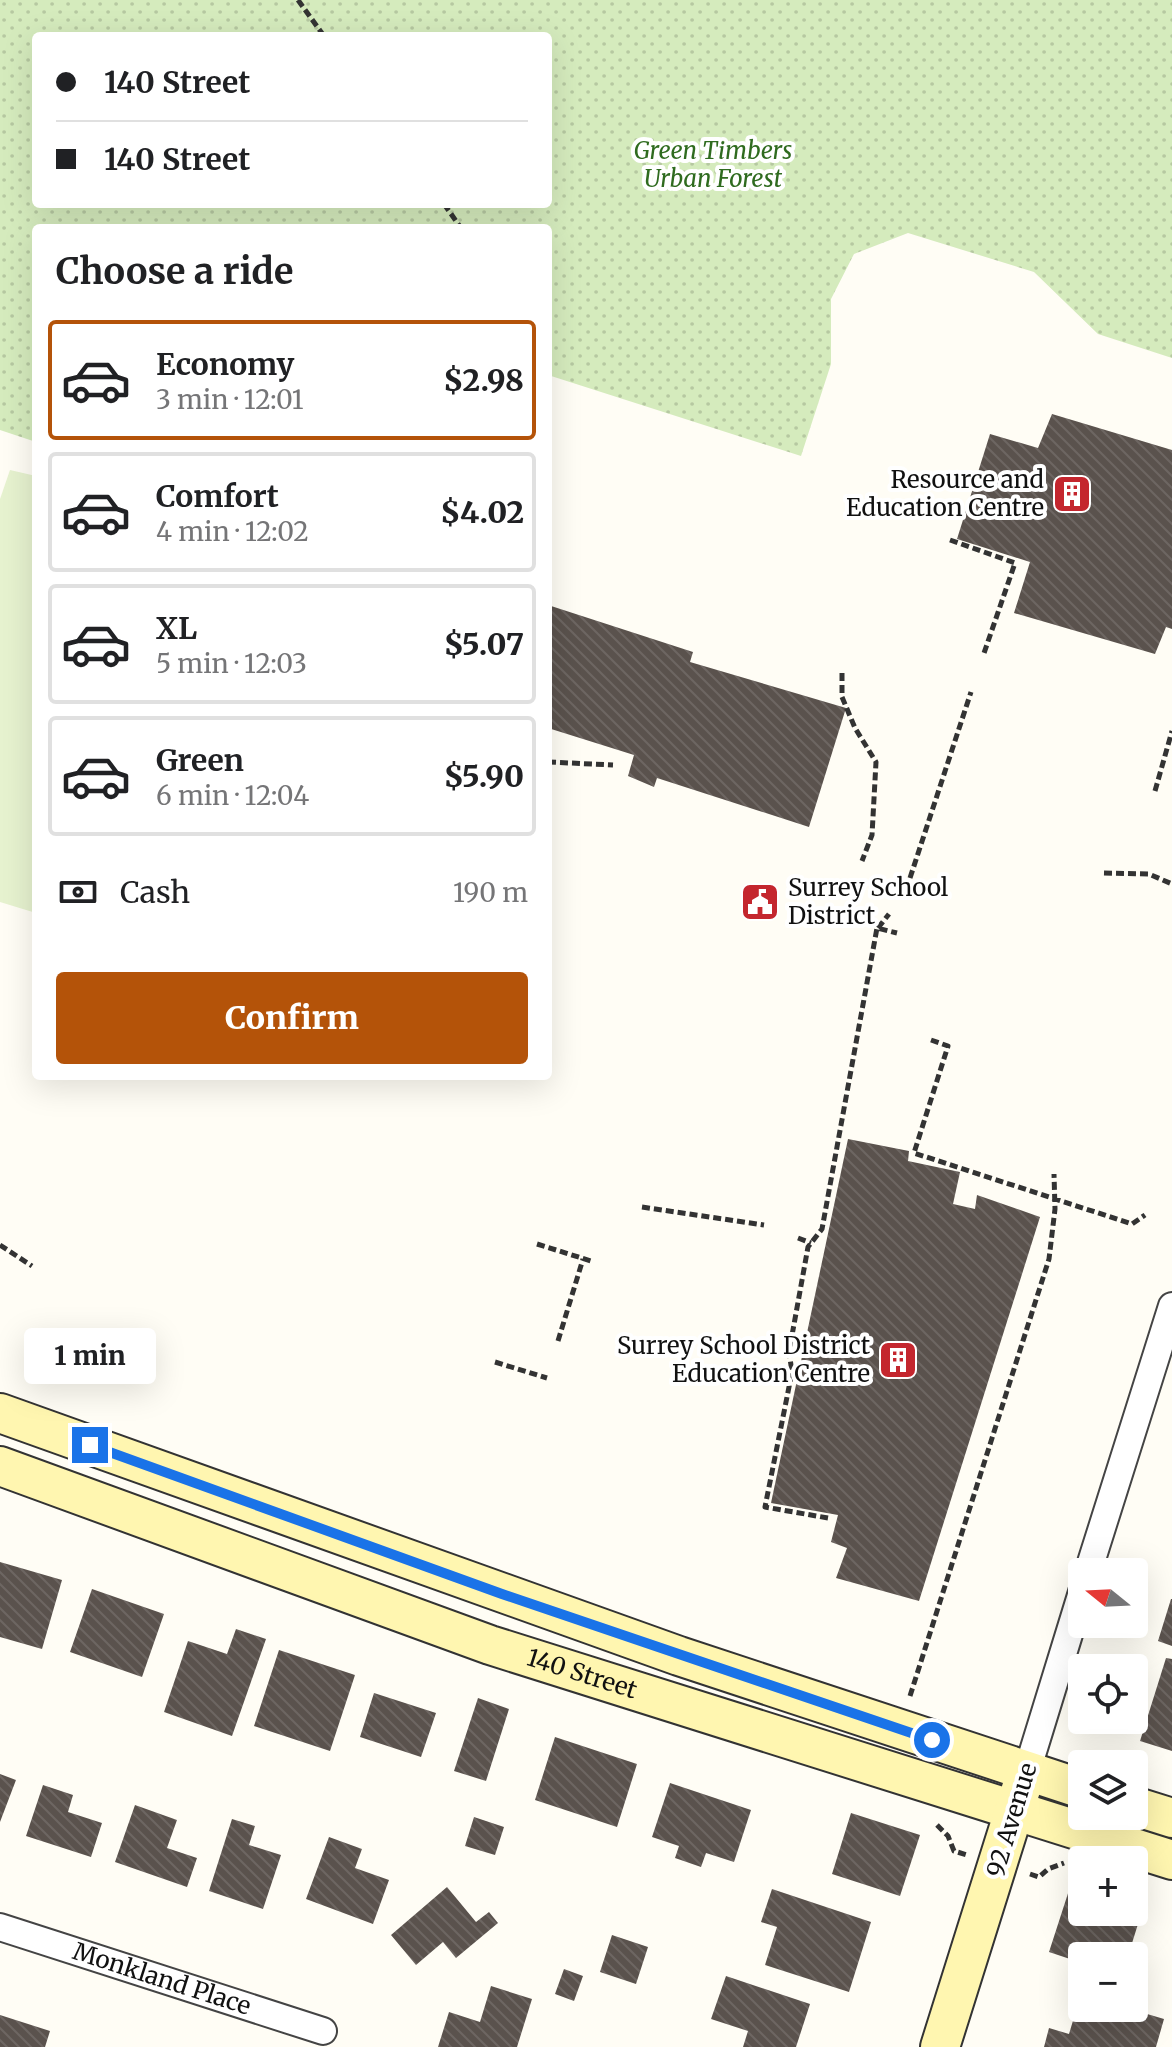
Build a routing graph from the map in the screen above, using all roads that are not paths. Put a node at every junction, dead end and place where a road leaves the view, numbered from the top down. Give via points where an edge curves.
1 (1172, 1306) edge
2 (0, 1413) edge
3 (0, 1466) edge
4 (1092, 1558) edge
5 (1068, 1638) edge
6 (1027, 1771) junction
7 (1068, 1784) edge
8 (1148, 1810) edge
9 (1015, 1811) junction
10 (1172, 1818) edge
11 (1172, 1860) edge
12 (0, 1927) edge
13 (323, 2031) dead end
14 (940, 2047) edge

1 - 4 street
2 - 6 main road, 140 Street via 561,1615
3 - 9 main road, 140 Street via 490,1645
5 - 6 street, 92 Avenue
6 - 7 main road, 140 Street
6 - 9 main road, 92 Avenue
8 - 10 main road
9 - 11 main road, 140 Street
9 - 14 main road, 92 Avenue
12 - 13 street, Monkland Place

